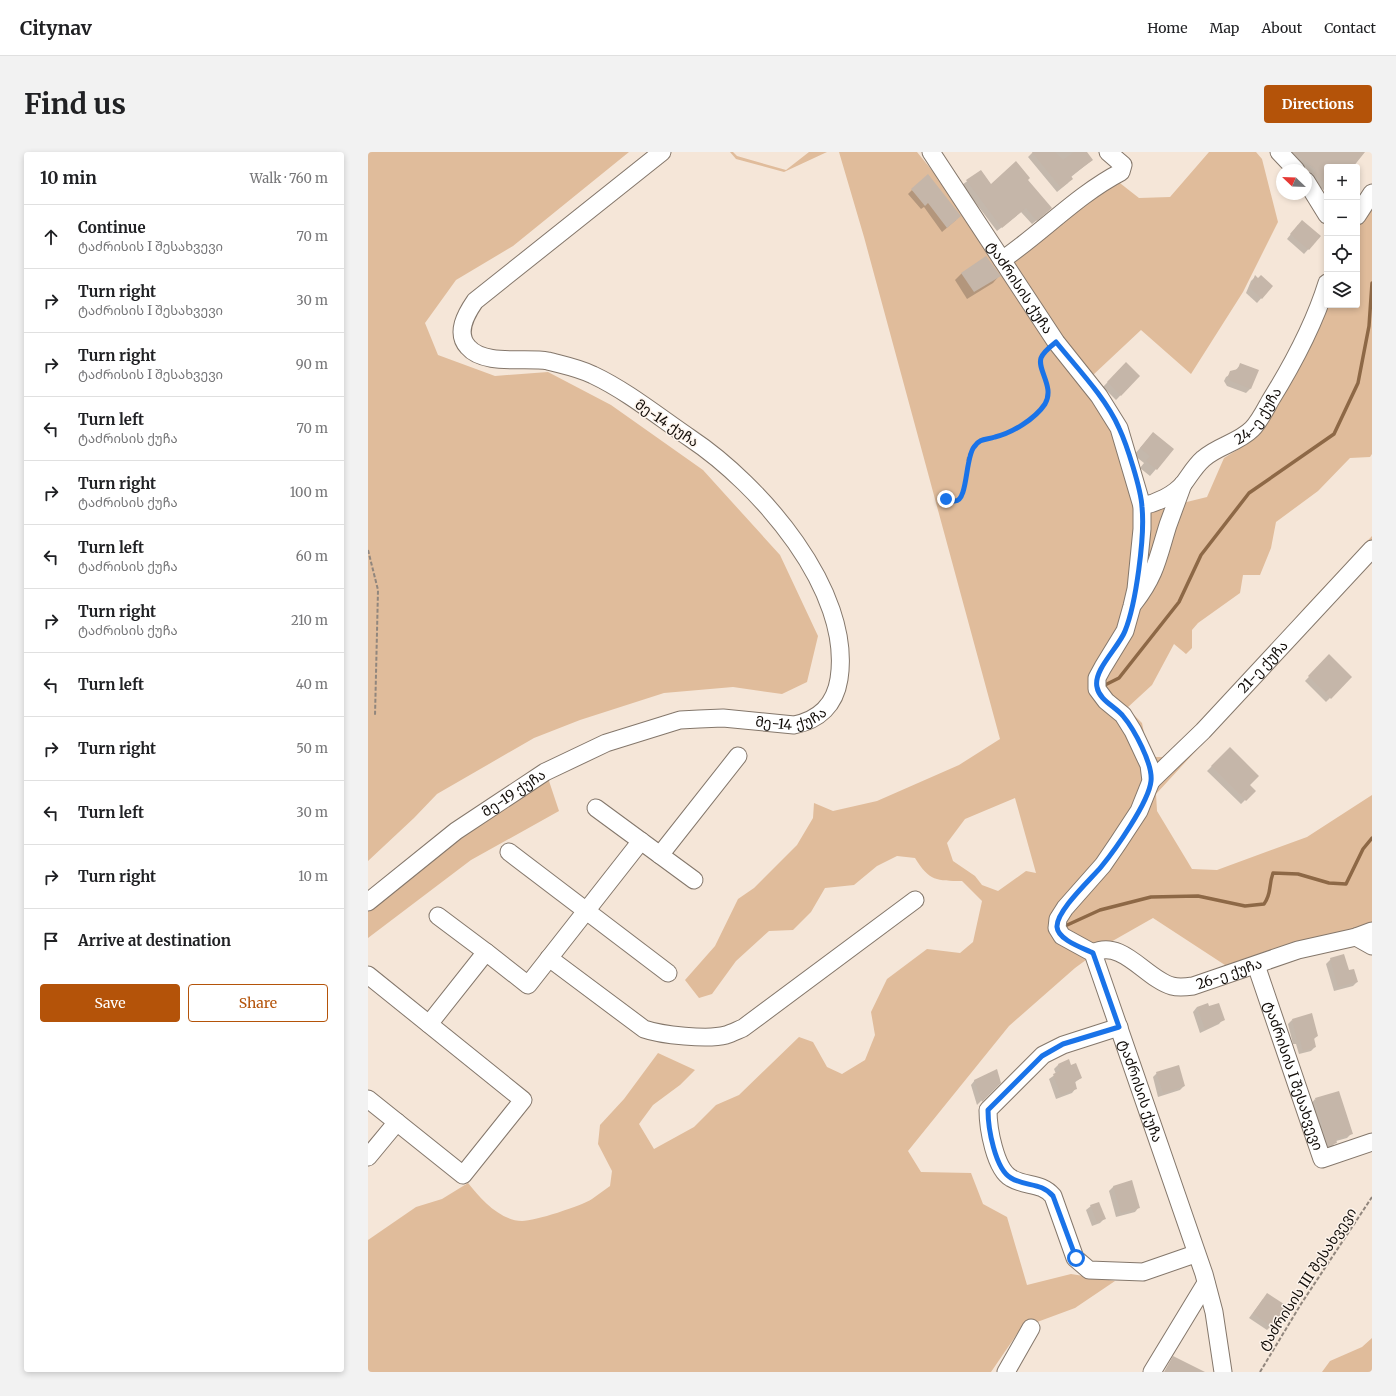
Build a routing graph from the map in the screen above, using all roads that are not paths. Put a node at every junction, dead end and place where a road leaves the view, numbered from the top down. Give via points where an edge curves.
1 (662, 152) edge
2 (931, 152) edge
3 (1108, 152) edge
4 (1281, 153) edge
5 (1291, 164) edge
6 (1312, 191) edge
7 (1372, 193) edge
8 (1324, 210) edge
9 (1360, 211) edge
10 (1002, 260) junction
11 (1324, 292) edge
12 (1184, 484) junction
13 (1142, 506) junction
14 (1372, 549) edge
15 (1132, 606) junction
16 (680, 720) joint
17 (738, 756) dead end
18 (1151, 781) junction
19 (596, 808) dead end
20 (641, 841) junction
21 (509, 852) dead end
22 (660, 855) junction
23 (694, 880) dead end
24 (915, 900) dead end
25 (368, 902) edge
26 (586, 910) junction
27 (438, 916) dead end
28 (1372, 931) edge
29 (1356, 937) junction
30 (1372, 946) edge
31 (486, 952) junction
32 (1093, 953) junction
33 (549, 958) junction
34 (1256, 965) junction
35 (668, 973) dead end
36 (368, 975) edge
37 (429, 1024) junction
38 (1119, 1027) junction
39 (368, 1099) edge
40 (397, 1122) junction
41 (1372, 1142) edge
42 (368, 1157) edge
43 (1195, 1254) junction
44 (1206, 1282) junction
45 (1031, 1328) dead end
46 (1011, 1370) edge
47 (1152, 1372) edge
48 (1223, 1372) edge

1 - 16 street, მე-14 ქუჩა via 474,302 462,326 468,347 479,355 494,359 541,360 592,374 695,441 762,499 788,531 820,584 833,614 840,645 840,669 837,689 830,705 820,716 806,723 794,725 723,718
2 - 10 street, ტაძრისის ქუჩა
3 - 10 street via 1122,165 1121,172 1086,194 1030,241
4 - 5 street
6 - 8 street
7 - 9 street
10 - 13 street, ტაძრისის ქუჩა via 1056,342 1099,396 1119,428
11 - 12 street, 24-ე ქუჩა via 1318,311 1288,371 1252,429 1234,442 1211,451
12 - 13 street, 24-ე ქუჩა via 1165,498
12 - 15 street via 1168,525 1155,571 1147,587
13 - 15 street, ტაძრისის ქუჩა via 1136,589
14 - 18 street, 21-ე ქუჩა via 1203,731
15 - 18 street, ტაძრისის ქუჩა via 1125,631 1097,678 1097,689 1106,701 1123,715 1133,731 1149,765
16 - 25 street, მე-19 ქუჩა via 606,743 546,772 456,831
17 - 22 street
18 - 32 street via 1131,824 1103,865 1058,919 1057,928 1062,936
19 - 20 street
20 - 22 street
20 - 26 street
21 - 26 street
22 - 23 street
24 - 33 street via 743,1028 714,1037 657,1034 644,1029
26 - 33 street
26 - 35 street
27 - 31 street
28 - 29 street, 26-ე ქუჩა
29 - 30 street
29 - 34 street, 26-ე ქუჩა via 1298,950
31 - 33 street via 528,985
31 - 37 street
32 - 34 street, 26-ე ქუჩა via 1104,949 1120,953 1162,982 1184,988
32 - 38 street, ტაძრისის ქუჩა
34 - 41 street, ტაძრისის I შესახვევი via 1322,1159
36 - 37 street
37 - 40 street via 524,1100 463,1176
38 - 43 street, ტაძრისის ქუჩა
38 - 43 street via 1063,1044 1042,1056 988,1110 988,1126 1001,1170 1011,1178 1046,1188 1053,1196 1076,1258 1089,1270 1143,1272
39 - 40 street
40 - 42 street
43 - 44 street, ტაძრისის ქუჩა
44 - 47 street
44 - 48 street, ტაძრისის ქუჩა via 1214,1312
45 - 46 street

